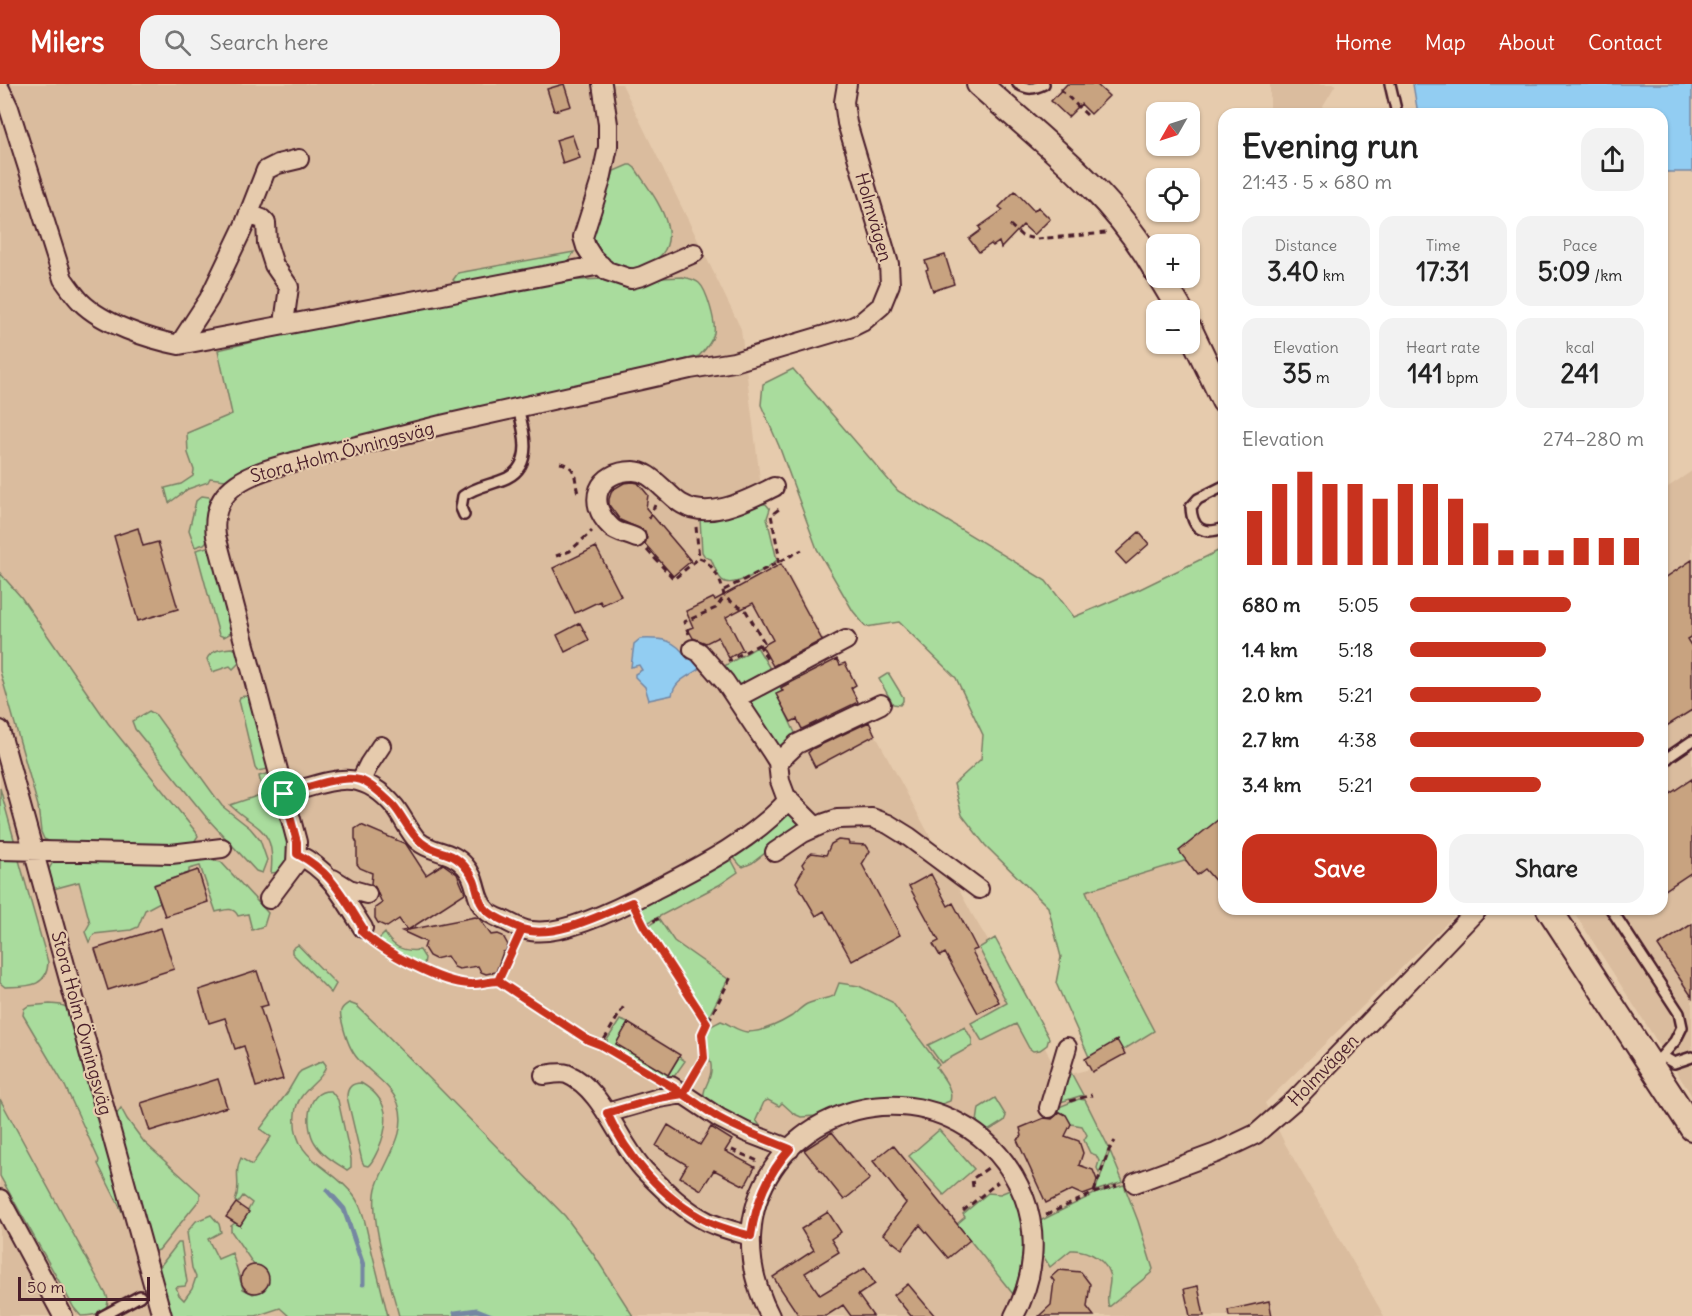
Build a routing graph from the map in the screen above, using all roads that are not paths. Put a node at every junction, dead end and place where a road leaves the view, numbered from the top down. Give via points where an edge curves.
1 (602, 84) edge
2 (847, 84) edge
3 (979, 84) edge
4 (1018, 84) edge
5 (1044, 84) edge
6 (1390, 84) edge
7 (0, 89) edge
8 (1396, 108) edge
9 (299, 159) dead end
10 (249, 213) junction
11 (694, 253) dead end
12 (1146, 255) edge
13 (601, 265) junction
14 (286, 325) junction
15 (179, 345) junction
16 (1200, 349) edge
17 (775, 350) joint
18 (1218, 384) edge
19 (518, 408) junction
20 (774, 487) dead end
21 (1218, 489) edge
22 (464, 515) dead end
23 (1218, 530) edge
24 (636, 538) road end
25 (846, 640) dead end
26 (693, 649) road end
27 (736, 698) junction
28 (880, 704) dead end
29 (0, 730) edge
30 (1692, 741) edge
31 (381, 746) dead end
32 (1668, 756) edge
33 (778, 762) junction
34 (361, 780) junction
35 (284, 794) junction
36 (789, 799) junction
37 (816, 827) junction
38 (222, 848) dead end
39 (0, 850) edge
40 (34, 851) junction
41 (775, 852) dead end
42 (297, 854) junction
43 (329, 876) junction
44 (980, 889) dead end
45 (367, 894) dead end
46 (269, 900) dead end
47 (1472, 915) edge
48 (1554, 915) edge
49 (1615, 915) edge
50 (363, 928) road end
51 (1067, 1047) dead end
52 (1692, 1057) edge
53 (1657, 1060) junction
54 (544, 1075) dead end
55 (1049, 1108) dead end
56 (607, 1113) junction
57 (1692, 1128) edge
58 (790, 1149) junction
59 (1130, 1183) road end
60 (0, 1199) edge
61 (751, 1236) junction
62 (140, 1296) dead end
63 (63, 1316) edge
64 (103, 1316) edge
65 (162, 1316) edge
66 (770, 1316) edge
67 (1014, 1316) edge

1 - 13 street via 608,124 606,162 583,237
2 - 17 street, Holmvägen via 847,123 889,264 890,284 881,306 862,322
3 - 12 street via 1089,183
4 - 5 lane via 1034,89
6 - 8 lane
7 - 15 street via 63,279 81,302 101,317 156,340
9 - 10 street via 266,170
10 - 14 street via 266,223 274,266 289,287
10 - 15 street via 209,299
11 - 13 street via 631,279
13 - 14 street
14 - 15 street
16 - 18 street
17 - 19 street, Stora Holm Övningsväg
19 - 22 lane via 526,440 520,465 509,477 463,496
19 - 35 street, Stora Holm Övningsväg via 270,468 240,480 216,509 214,523 222,561
20 - 24 street via 725,508 695,508 683,505 643,472 616,475 597,494 600,512 615,531
21 - 23 lane via 1198,499 1191,514 1204,532
25 - 27 street
26 - 27 street via 715,669
27 - 33 street
28 - 33 street via 797,744
29 - 40 street, Stora Holm Övningsväg
30 - 32 lane
31 - 34 street
33 - 36 street via 780,782
34 - 35 street via 352,778
34 - 36 street via 393,806 418,840 454,855 465,866 473,875 479,901 486,911 534,932 566,928 632,902 726,850 772,817
35 - 42 street, Stora Holm Övningsväg
36 - 37 street
37 - 41 street
37 - 44 street via 855,817 888,824
38 - 40 street via 171,854
39 - 40 street
40 - 65 street, Stora Holm Övningsväg
42 - 43 street
42 - 46 street via 296,863
43 - 45 street via 349,889
43 - 50 street
47 - 59 street, Holmvägen via 1295,1100 1256,1134 1216,1154
48 - 53 street
49 - 53 lane via 1679,1013 1682,1027
51 - 55 street
52 - 53 lane via 1674,1063
53 - 57 street
54 - 56 street via 565,1073 578,1081
56 - 58 street via 677,1090 719,1118
56 - 61 street via 637,1162 683,1206 708,1222
58 - 61 street via 774,1168 758,1200
58 - 67 street via 824,1122 865,1107 887,1105 930,1110 951,1118 985,1140 1006,1165 1026,1204 1030,1222 1031,1265
60 - 63 street
61 - 66 street via 755,1279
62 - 64 lane

